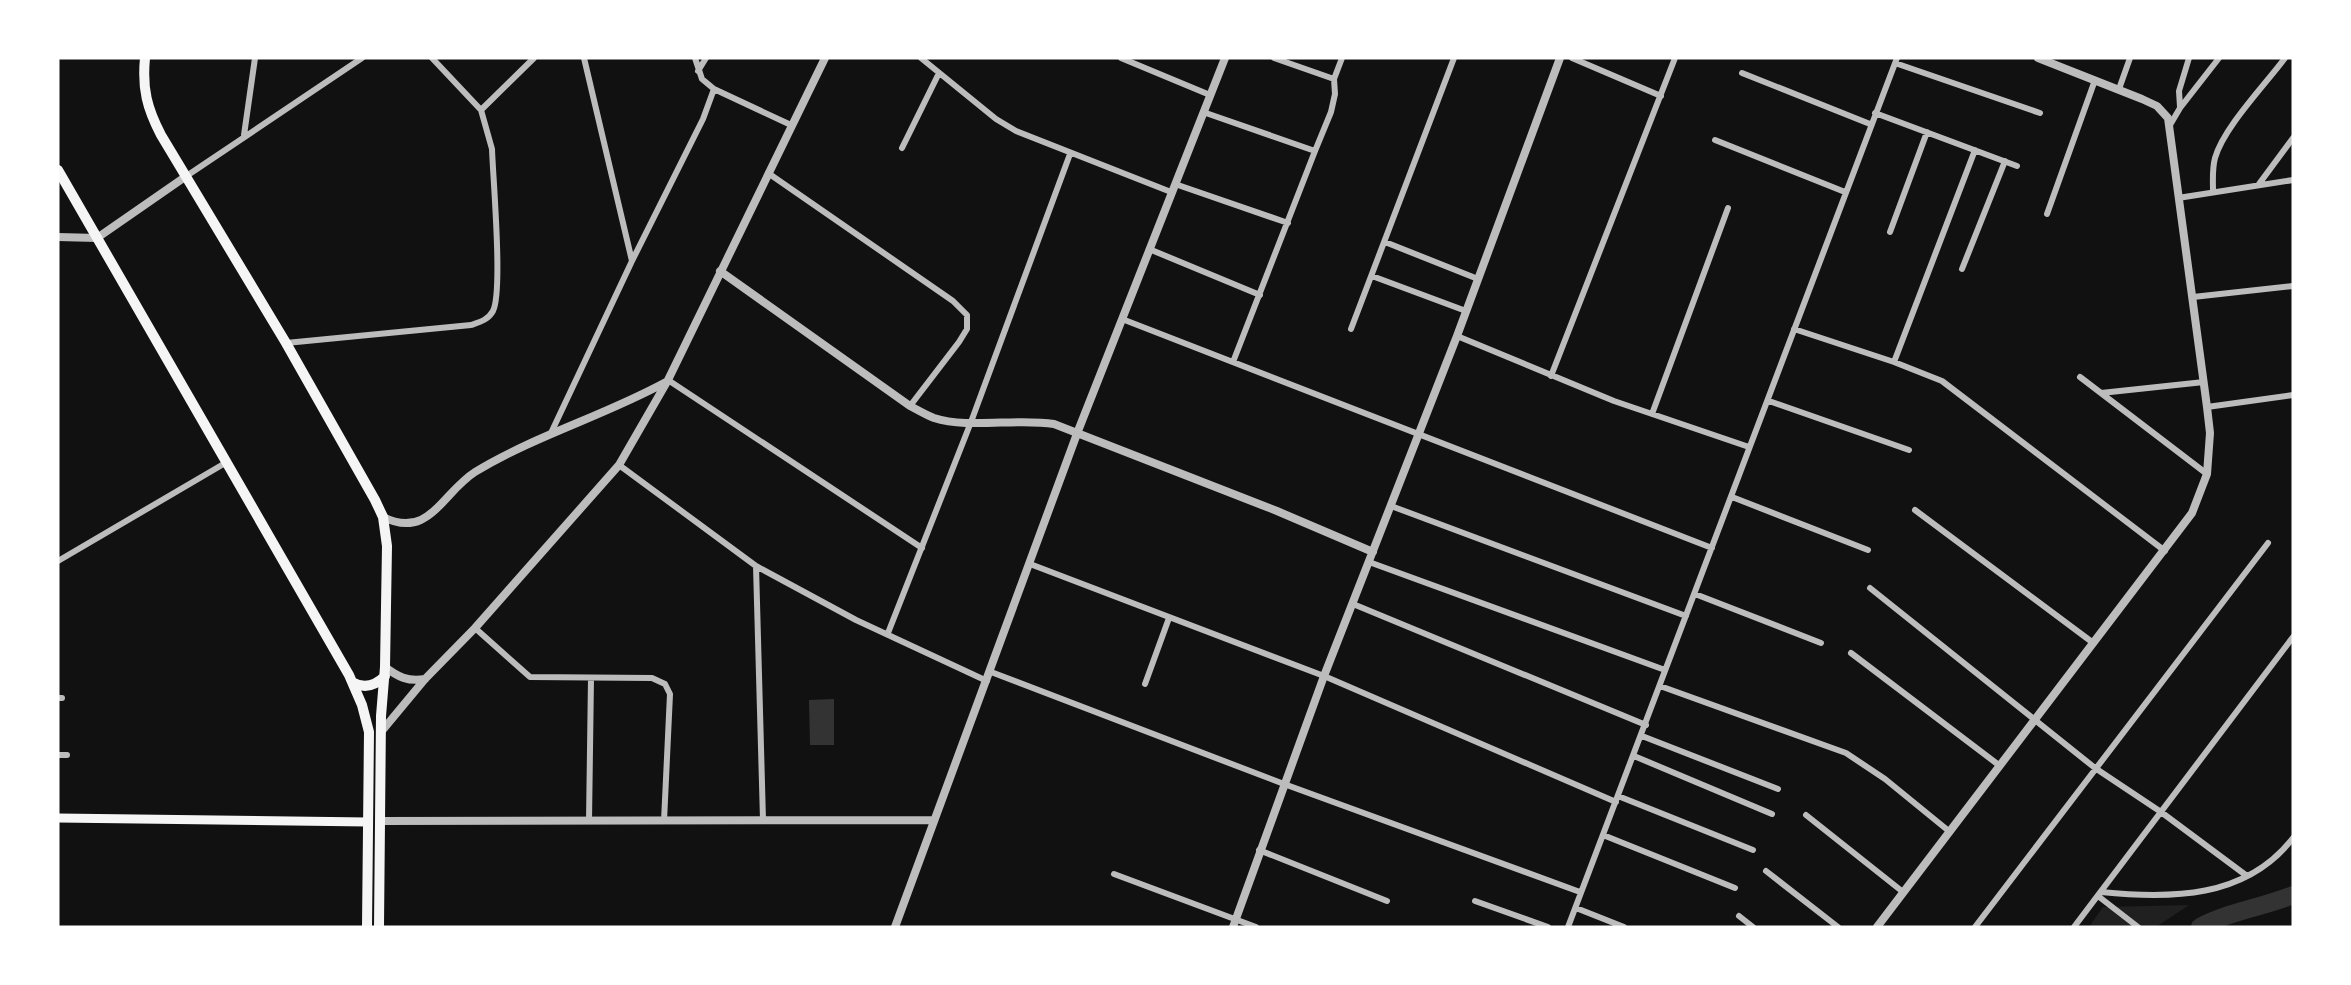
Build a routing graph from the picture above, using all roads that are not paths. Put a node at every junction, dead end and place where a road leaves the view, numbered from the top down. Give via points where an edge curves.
1 (145, 58) edge
2 (255, 58) edge
3 (362, 58) edge
4 (432, 58) edge
5 (534, 58) edge
6 (584, 58) edge
7 (695, 58) edge
8 (706, 58) edge
9 (825, 58) edge
10 (921, 58) edge
11 (1121, 58) edge
12 (1225, 58) edge
13 (1274, 58) edge
14 (1342, 58) edge
15 (1454, 58) edge
16 (1560, 58) edge
17 (1572, 58) edge
18 (1675, 58) edge
19 (2038, 58) edge
20 (2130, 58) edge
21 (2189, 58) edge
22 (2219, 58) edge
23 (2285, 58) edge
24 (1896, 60) edge
25 (698, 72) junction
26 (939, 73) junction
27 (1742, 73) dead end
28 (1334, 79) junction
29 (2095, 80) junction
30 (714, 89) junction
31 (2119, 89) junction
32 (1210, 95) junction
33 (1661, 96) junction
34 (2180, 108) junction
35 (481, 110) junction
36 (1203, 112) junction
37 (1875, 113) junction
38 (2040, 113) dead end
39 (1870, 124) junction
40 (791, 125) junction
41 (2170, 125) junction
42 (1927, 132) junction
43 (244, 135) junction
44 (2293, 138) edge
45 (1715, 140) dead end
46 (902, 148) dead end
47 (1975, 150) junction
48 (1315, 151) junction
49 (1070, 154) junction
50 (2005, 161) junction
51 (2017, 166) dead end
52 (58, 170) edge
53 (768, 173) junction
54 (185, 177) junction
55 (2293, 180) edge
56 (2259, 184) junction
57 (1173, 188) junction
58 (2213, 191) junction
59 (1845, 192) junction
60 (2178, 198) junction
61 (1728, 208) dead end
62 (2048, 214) dead end
63 (1288, 223) junction
64 (1890, 232) dead end
65 (58, 237) edge
66 (97, 238) junction
67 (1385, 242) junction
68 (1149, 249) junction
69 (632, 261) junction
70 (1962, 269) dead end
71 (720, 271) junction
72 (1372, 276) junction
73 (1478, 279) junction
74 (2293, 286) edge
75 (1260, 295) junction
76 (2193, 297) junction
77 (1466, 311) junction
78 (1122, 319) junction
79 (1794, 329) junction
80 (1351, 330) dead end
81 (1457, 336) junction
82 (286, 343) junction
83 (1233, 362) junction
84 (1894, 362) junction
85 (1551, 376) junction
86 (2080, 377) dead end
87 (668, 380) junction
88 (2204, 382) junction
89 (2101, 393) junction
90 (2293, 395) edge
91 (1769, 401) junction
92 (910, 406) junction
93 (2207, 407) junction
94 (1652, 414) junction
95 (971, 422) junction
96 (1078, 431) junction
97 (1418, 432) junction
98 (551, 433) junction
99 (1749, 447) junction
100 (1909, 450) dead end
101 (227, 461) junction
102 (619, 465) junction
103 (2207, 474) junction
104 (1732, 497) junction
105 (1391, 506) junction
106 (1916, 510) dead end
107 (383, 517) junction
108 (2268, 544) dead end
109 (922, 548) junction
110 (1712, 548) junction
111 (1867, 550) dead end
112 (2165, 551) junction
113 (1373, 552) junction
114 (58, 561) edge
115 (1369, 562) junction
116 (1030, 564) junction
117 (756, 566) junction
118 (1870, 588) dead end
119 (1695, 594) junction
120 (1353, 604) junction
121 (1686, 616) junction
122 (1170, 618) junction
123 (475, 628) junction
124 (888, 634) junction
125 (2293, 637) edge
126 (2092, 642) junction
127 (1821, 643) dead end
128 (1851, 653) dead end
129 (1665, 670) junction
130 (991, 671) junction
131 (385, 672) junction
132 (1324, 676) junction
133 (591, 678) junction
134 (425, 679) junction
135 (987, 681) junction
136 (352, 682) junction
137 (1145, 684) dead end
138 (1660, 687) junction
139 (2035, 719) junction
140 (1646, 725) junction
141 (381, 732) junction
142 (1643, 736) junction
143 (58, 755) edge
144 (67, 755) dead end
145 (1634, 757) junction
146 (2000, 766) junction
147 (2095, 768) junction
148 (1284, 784) junction
149 (1778, 789) dead end
150 (1617, 799) junction
151 (2161, 812) junction
152 (1772, 814) dead end
153 (1806, 816) dead end
154 (58, 818) edge
155 (763, 820) junction
156 (933, 820) junction
157 (380, 821) junction
158 (589, 821) junction
159 (664, 821) junction
160 (368, 822) junction
161 (1950, 832) junction
162 (1603, 835) junction
163 (2293, 838) edge
164 (1259, 850) junction
165 (1753, 850) dead end
166 (1766, 871) dead end
167 (1114, 874) dead end
168 (2247, 876) junction
169 (1735, 888) dead end
170 (1580, 892) junction
171 (1903, 892) junction
172 (2099, 894) junction
173 (1387, 901) dead end
174 (1475, 901) dead end
175 (1576, 908) junction
176 (1739, 916) dead end
177 (1234, 923) edge
178 (366, 927) edge
179 (379, 927) edge
180 (895, 927) edge
181 (1256, 927) edge
182 (1548, 927) edge
183 (1568, 927) edge
184 (1624, 927) edge
185 (1753, 927) edge
186 (1838, 927) edge
187 (1877, 927) edge
188 (1975, 927) edge
189 (2074, 927) edge
190 (2138, 927) edge

1 - 54 main road via 148,110
2 - 43 street
3 - 43 street
4 - 35 street
5 - 35 street
6 - 69 street
7 - 25 street
8 - 25 street
9 - 40 street
10 - 26 street
11 - 32 street
12 - 32 street
13 - 28 street
14 - 28 street
15 - 67 street
16 - 73 street
17 - 33 street
18 - 33 street
19 - 29 street
20 - 31 street
21 - 34 street via 2179,91
22 - 34 street
23 - 58 street via 2219,148
24 - 37 street
24 - 38 street
25 - 30 street
26 - 46 street
26 - 49 street via 1006,125
27 - 39 street
28 - 48 street via 1334,102
29 - 31 street
29 - 62 street
30 - 40 street
30 - 69 street
31 - 41 street via 2157,106
32 - 36 street
33 - 85 street
34 - 41 street
35 - 82 street via 492,149 497,296 490,315 471,324
36 - 48 street
36 - 57 street
37 - 39 street
37 - 42 street
39 - 59 street
40 - 53 street
41 - 60 street
42 - 47 street
42 - 64 street
43 - 54 street
44 - 56 street
45 - 59 street
47 - 50 street
47 - 84 street
48 - 63 street
49 - 57 street
49 - 95 street
50 - 51 street
50 - 70 street
52 - 66 main road
53 - 71 street
53 - 92 street via 967,315 967,329
54 - 66 street
54 - 82 main road
55 - 56 street
56 - 58 street
57 - 63 street
57 - 68 street
58 - 60 street
59 - 79 street
60 - 76 street
61 - 94 street
63 - 75 street
65 - 66 street
66 - 101 main road
67 - 72 street
67 - 73 street
68 - 75 street
68 - 78 street
69 - 98 street
71 - 87 street
71 - 92 street
72 - 77 street
72 - 80 street
73 - 77 street
74 - 76 street
75 - 83 street
76 - 88 street
77 - 81 street
78 - 83 street
78 - 96 street
79 - 84 street
79 - 91 street
81 - 85 street
81 - 97 street
82 - 107 main road
83 - 97 street
84 - 112 street via 1942,381 1966,397
85 - 94 street
86 - 89 street
87 - 98 street
87 - 102 street
87 - 109 street
88 - 89 street
88 - 93 street
89 - 103 street
90 - 93 street
91 - 99 street
91 - 100 street
92 - 95 street via 936,418
93 - 103 street
94 - 99 street
95 - 96 street via 1034,421
95 - 109 street
96 - 113 street
96 - 116 street
97 - 105 street
97 - 110 street
98 - 107 street via 472,474 419,522 400,524
99 - 104 street
101 - 114 street
101 - 136 main road
102 - 117 street
102 - 123 street
103 - 112 street via 2192,513
104 - 110 street
104 - 111 street
105 - 113 street
105 - 121 street
106 - 126 street
107 - 131 main road via 387,546
108 - 147 street
109 - 124 street
110 - 119 street
112 - 126 street
113 - 115 street
115 - 120 street
115 - 129 street
116 - 122 street
116 - 130 street
117 - 124 street
117 - 155 street
118 - 139 street
119 - 121 street
119 - 127 street
120 - 132 street
120 - 140 street
121 - 129 street
122 - 132 street
122 - 137 street
123 - 133 street via 530,677
123 - 134 street
124 - 135 street
125 - 151 street
126 - 139 street
128 - 146 street
129 - 138 street
130 - 135 street
130 - 148 street
131 - 134 street via 410,680
131 - 136 main road via 368,687
131 - 141 main road
132 - 148 street
132 - 150 street
133 - 158 street
133 - 159 street via 652,678 668,687
134 - 141 street
135 - 156 street
136 - 160 main road via 369,732
138 - 140 street
138 - 161 street via 1846,753
139 - 146 street
139 - 147 street
140 - 142 street
141 - 157 main road
142 - 145 street
142 - 149 street
143 - 144 street
145 - 150 street
145 - 152 street
146 - 161 street
147 - 151 street
147 - 188 street
148 - 164 street
148 - 170 street
150 - 162 street
150 - 165 street
151 - 168 street
151 - 172 street
153 - 171 street
154 - 160 main road
155 - 156 street
155 - 159 street
156 - 180 street
157 - 158 street
157 - 179 main road
158 - 159 street
160 - 178 main road
161 - 171 street
162 - 169 street
162 - 170 street
163 - 168 street via 2278,856
164 - 173 street
164 - 177 street
166 - 186 street
167 - 177 street
168 - 172 street via 2197,893 2154,897
170 - 175 street
171 - 187 street
172 - 189 street
172 - 190 street
174 - 182 street
175 - 183 street
175 - 184 street
176 - 185 street
177 - 181 street

